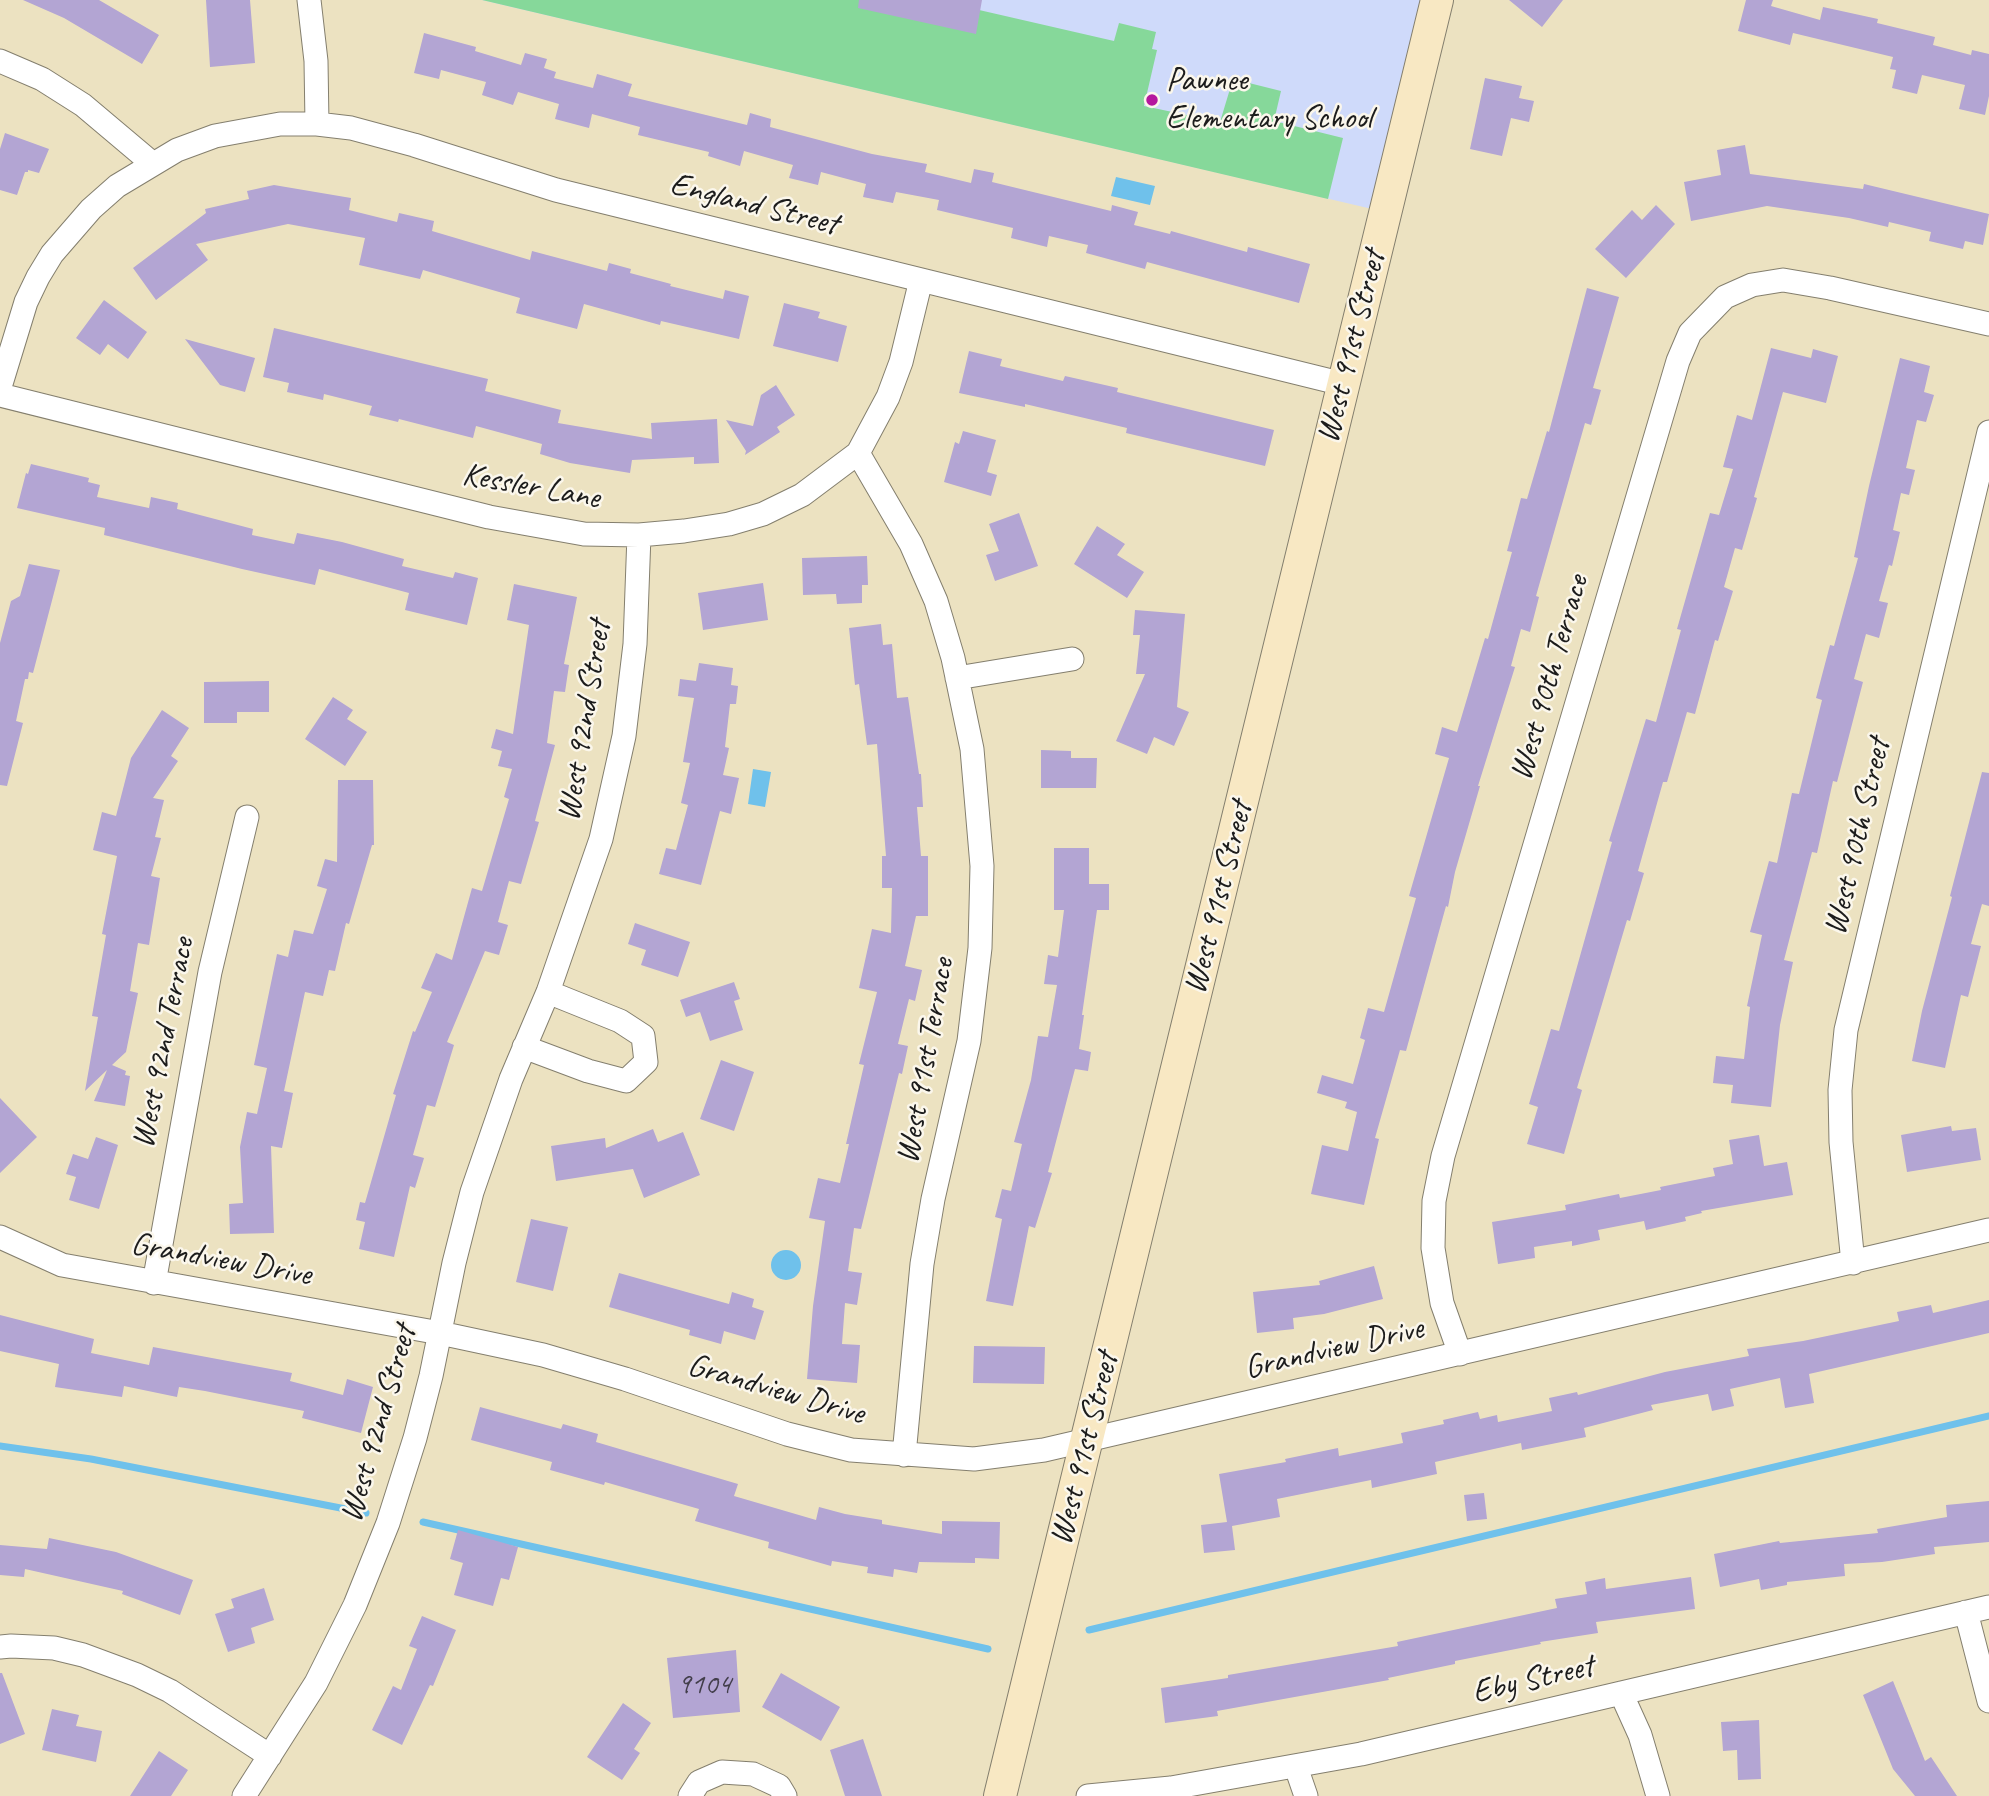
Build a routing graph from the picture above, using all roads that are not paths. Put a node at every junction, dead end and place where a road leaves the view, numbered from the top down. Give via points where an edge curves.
1 (309, 0) edge
2 (1437, 0) edge
3 (0, 61) edge
4 (317, 124) junction
5 (153, 164) junction
6 (921, 281) junction
7 (1989, 324) edge
8 (1343, 384) junction
9 (0, 387) edge
10 (0, 395) edge
11 (1989, 432) edge
12 (858, 453) junction
13 (639, 535) junction
14 (1072, 659) dead end
15 (957, 678) junction
16 (247, 817) dead end
17 (548, 992) junction
18 (524, 1047) junction
19 (1989, 1230) edge
20 (0, 1237) edge
21 (1853, 1262) junction
22 (154, 1283) junction
23 (440, 1332) junction
24 (1460, 1354) junction
25 (1087, 1441) junction
26 (904, 1455) junction
27 (1989, 1606) edge
28 (1966, 1612) junction
29 (0, 1647) edge
30 (1621, 1693) junction
31 (1989, 1701) edge
32 (270, 1756) junction
33 (1296, 1767) junction
34 (244, 1796) edge
35 (690, 1796) edge
36 (785, 1796) edge
37 (1000, 1796) edge
38 (1088, 1796) edge
39 (1290, 1796) edge
40 (1306, 1796) edge
41 (1658, 1796) edge

1 - 4 street
2 - 8 street, West 91st Street
3 - 5 street via 42,79 83,105
4 - 5 street, England Street via 280,124 215,136
4 - 6 street, England Street via 351,128 556,190
5 - 9 street, England Street via 100,201 52,254 26,302
6 - 8 street, England Street
6 - 12 street, Kessler Lane via 901,362
7 - 24 street, West 90th Terrace via 1783,280 1752,285 1726,298 1690,333 1443,1156 1434,1201 1433,1248 1442,1303
8 - 25 street, West 91st Street
10 - 13 street, Kessler Lane via 489,517 584,534
11 - 21 street, West 90th Street via 1846,1030 1841,1143
12 - 13 street, Kessler Lane via 802,495 763,513 729,524
12 - 15 street, West 91st Terrace via 916,555 936,601
13 - 17 street, West 92nd Street via 635,644 619,762 601,839
14 - 15 street
15 - 26 street, West 91st Terrace via 975,774 982,866 980,948 969,1041 922,1264
16 - 22 street, West 92nd Terrace via 210,972
17 - 18 street, West 92nd Street
17 - 18 street via 620,1021 643,1036 646,1062 626,1080
18 - 23 street, West 92nd Street via 472,1192
19 - 21 street, Grandview Drive
20 - 22 street, Grandview Drive via 62,1265
21 - 24 street, Grandview Drive
22 - 23 street, Grandview Drive
23 - 26 street, Grandview Drive via 625,1379 787,1434 851,1450
23 - 32 street, West 92nd Street via 415,1438 374,1558 316,1683
24 - 25 street, Grandview Drive
25 - 26 street, Grandview Drive via 974,1458
25 - 37 street, West 91st Street
27 - 28 street, Eby Street
28 - 30 street, Eby Street
28 - 31 street
29 - 32 street via 54,1648 137,1675
30 - 33 street, Eby Street
30 - 41 street via 1640,1735
32 - 34 street, West 92nd Street
33 - 38 street, Eby Street
33 - 39 street
33 - 40 street
35 - 36 street via 699,1782 722,1772 753,1774 779,1786

